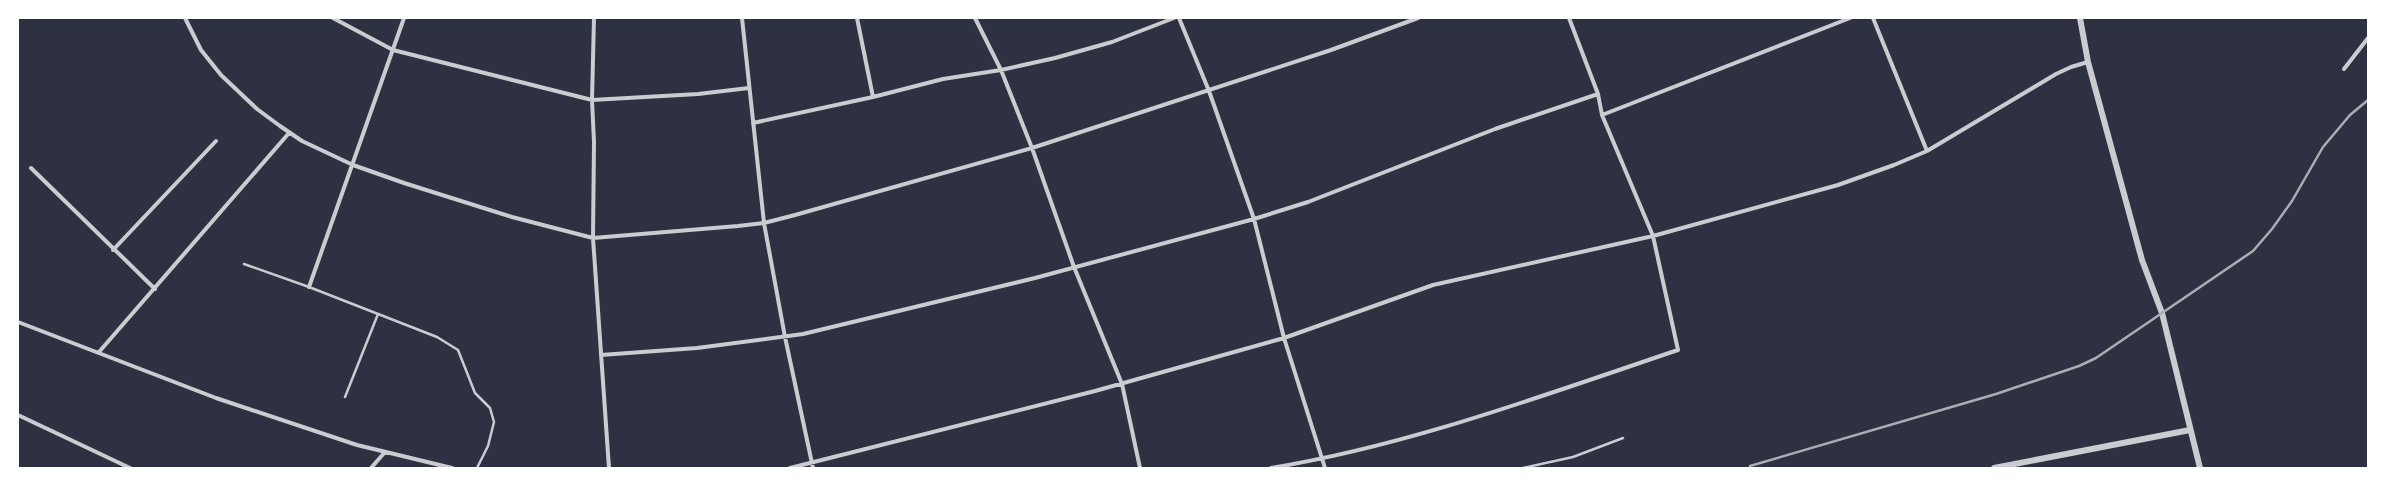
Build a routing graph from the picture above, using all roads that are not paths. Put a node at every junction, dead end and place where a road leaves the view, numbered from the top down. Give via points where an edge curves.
1 (185, 18) edge
2 (333, 18) edge
3 (404, 18) edge
4 (594, 18) edge
5 (742, 18) edge
6 (856, 18) edge
7 (975, 18) edge
8 (1174, 18) edge
9 (1179, 18) edge
10 (1418, 18) edge
11 (1569, 18) edge
12 (1850, 18) edge
13 (1873, 18) edge
14 (2080, 18) edge
15 (2368, 38) edge
16 (393, 50) junction
17 (2088, 62) junction
18 (2344, 69) dead end
19 (1001, 70) junction
20 (749, 88) junction
21 (1209, 91) junction
22 (1598, 94) junction
23 (873, 97) junction
24 (592, 100) junction
25 (1602, 115) junction
26 (753, 122) junction
27 (289, 133) junction
28 (216, 141) dead end
29 (1032, 148) junction
30 (1927, 151) junction
31 (353, 165) junction
32 (31, 168) dead end
33 (1254, 219) junction
34 (764, 223) junction
35 (1653, 236) junction
36 (593, 238) junction
37 (113, 250) junction
38 (244, 264) dead end
39 (1074, 267) junction
40 (309, 287) junction
41 (155, 289) junction
42 (378, 314) junction
43 (18, 322) edge
44 (785, 337) junction
45 (1284, 338) junction
46 (99, 352) junction
47 (601, 355) junction
48 (1122, 384) junction
49 (345, 397) dead end
50 (18, 415) edge
51 (2190, 430) junction
52 (1623, 438) dead end
53 (385, 452) junction
54 (1322, 459) junction
55 (812, 462) junction
56 (130, 468) edge
57 (371, 468) edge
58 (452, 468) edge
59 (477, 468) edge
60 (609, 468) edge
61 (790, 468) edge
62 (813, 468) edge
63 (1140, 468) edge
64 (1271, 468) edge
65 (1325, 468) edge
66 (1523, 468) edge
67 (1994, 468) edge
68 (2200, 468) edge

1 - 27 street via 201,50 221,75 257,109
2 - 16 street
3 - 16 street
4 - 24 street
5 - 20 street
6 - 23 street
7 - 19 street
8 - 19 street via 1112,42
9 - 21 street
10 - 21 street
11 - 22 street
12 - 25 street
13 - 30 street
14 - 17 street
15 - 18 street
16 - 24 street
16 - 31 street
17 - 30 street via 2056,74
17 - 51 street via 2142,260 2162,313
19 - 23 street via 943,79
19 - 29 street
20 - 24 street via 698,94
20 - 26 street
21 - 29 street
21 - 33 street
22 - 25 street
22 - 33 street via 1495,129 1308,202
23 - 26 street
24 - 36 street
25 - 35 street
26 - 34 street
27 - 31 street
27 - 41 street
28 - 37 street
29 - 34 street
29 - 39 street
30 - 35 street via 1838,185
31 - 36 street via 505,215
31 - 40 street
32 - 37 street
33 - 39 street
33 - 45 street
34 - 36 street
34 - 44 street
35 - 45 street via 1433,285
35 - 54 street via 1678,350 1462,422
36 - 47 street
37 - 41 street
38 - 40 lane
39 - 44 street
39 - 48 street
40 - 42 lane
41 - 46 street
42 - 49 lane
42 - 59 lane via 437,337 458,350 475,393 490,408 494,422 488,446
43 - 46 street
44 - 47 street via 697,348
44 - 55 street
45 - 48 street
45 - 54 street
46 - 53 street via 216,398 356,445
47 - 60 street
48 - 55 street
48 - 63 street
50 - 56 street
51 - 67 street
51 - 68 street
52 - 66 lane via 1573,457
53 - 57 street
53 - 58 street
54 - 64 street
54 - 65 street
55 - 61 street
55 - 62 street

